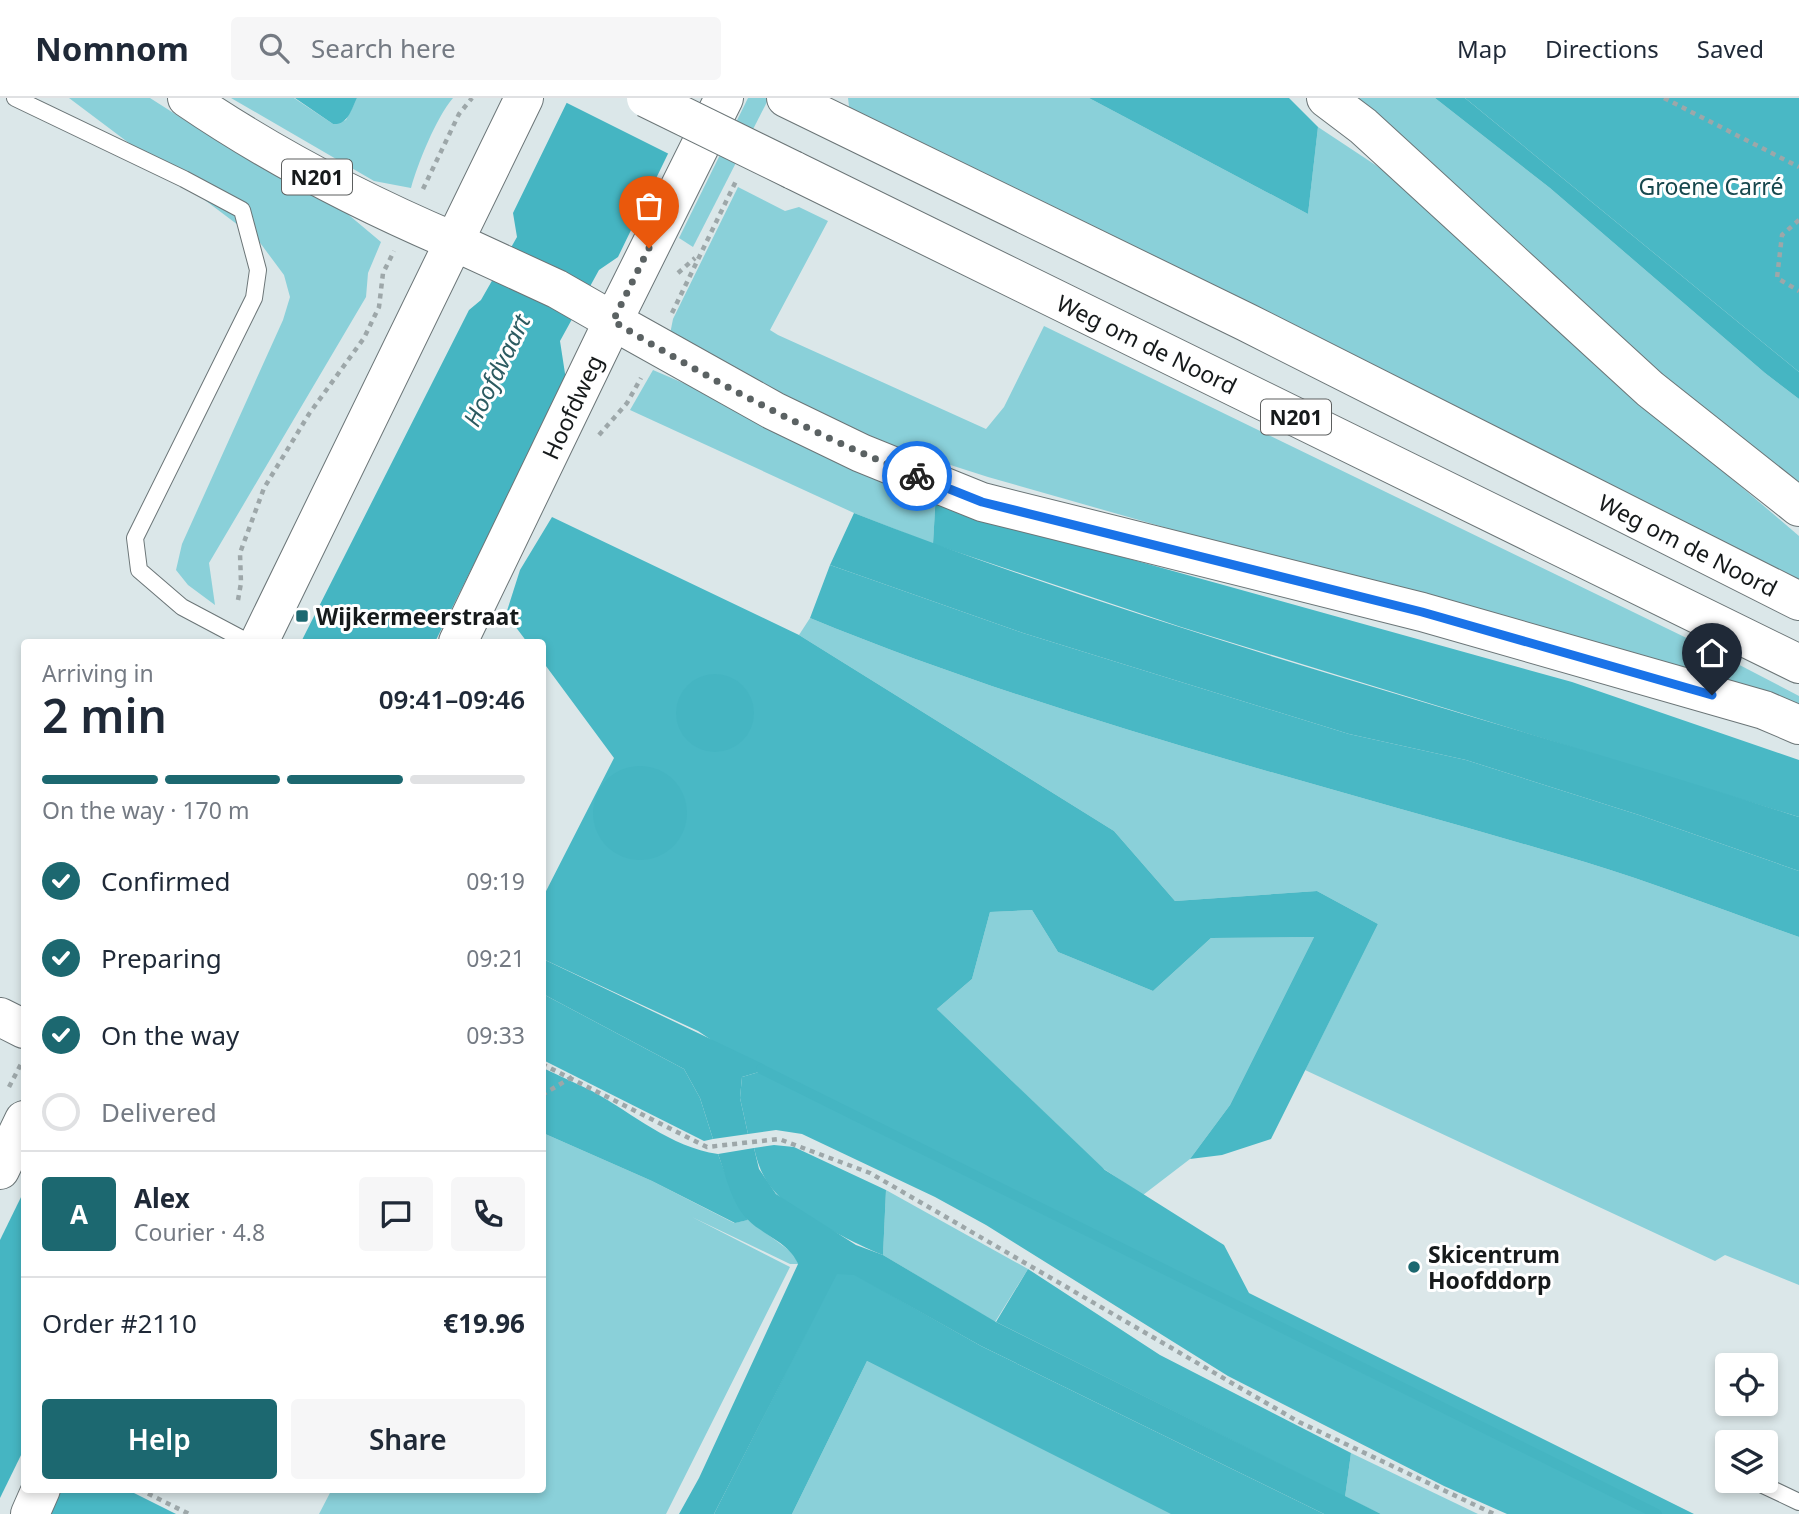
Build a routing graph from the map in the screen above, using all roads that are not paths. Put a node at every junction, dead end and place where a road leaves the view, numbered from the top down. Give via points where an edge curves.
1 (15, 98) edge
2 (187, 98) edge
3 (524, 98) edge
4 (646, 98) edge
5 (724, 98) edge
6 (1326, 98) edge
7 (803, 106) edge
8 (471, 250) junction
9 (613, 321) junction
10 (1799, 507) edge
11 (1799, 601) edge
12 (245, 637) edge
13 (459, 639) edge
14 (1799, 664) edge
15 (1799, 725) edge
16 (0, 1017) edge
17 (21, 1028) edge
18 (15, 1106) edge
19 (0, 1170) edge
20 (1778, 1492) edge
21 (39, 1493) edge
22 (1799, 1502) edge
23 (30, 1514) edge

1 - 12 lane via 242,211 257,270 254,299 135,538 139,570 182,607
2 - 8 main road, N201 via 249,140 367,204
3 - 8 main road
4 - 14 main road, Weg om de Noord / N201, bridge
5 - 9 main road, Hoofdweg
6 - 10 main road via 1363,126 1650,389
7 - 11 main road, Weg om de Noord / N201 via 1246,322
8 - 9 main road via 557,289
8 - 12 main road
9 - 13 main road, Hoofdweg
9 - 15 main road via 656,348 861,453 982,502 1422,612 1764,710
16 - 17 main road
18 - 19 main road
20 - 22 lane
21 - 23 main road

